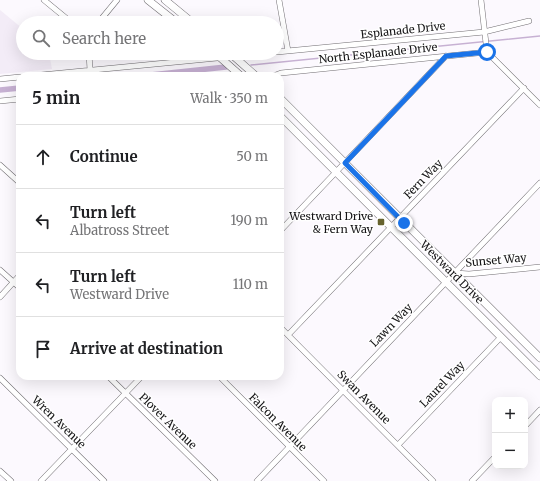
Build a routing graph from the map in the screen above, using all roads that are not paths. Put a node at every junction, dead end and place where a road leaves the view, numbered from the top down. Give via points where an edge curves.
1 (44, 0) edge
2 (117, 0) edge
3 (148, 0) edge
4 (165, 0) edge
5 (279, 0) edge
6 (481, 0) edge
7 (63, 16) edge
8 (104, 16) edge
9 (168, 16) edge
10 (184, 16) edge
11 (282, 16) edge
12 (529, 21) dead end
13 (284, 28) edge
14 (484, 34) junction
15 (486, 50) junction
16 (284, 51) edge
17 (288, 51) junction
18 (446, 56) junction
19 (89, 60) edge
20 (200, 60) edge
21 (224, 60) edge
22 (238, 60) edge
23 (90, 70) junction
24 (70, 72) edge
25 (237, 72) edge
26 (251, 72) edge
27 (284, 73) edge
28 (16, 77) edge
29 (0, 79) edge
30 (524, 88) junction
31 (16, 99) edge
32 (0, 101) edge
33 (284, 102) edge
34 (540, 105) edge
35 (284, 120) edge
36 (345, 163) junction
37 (0, 165) edge
38 (336, 172) junction
39 (16, 179) edge
40 (540, 184) edge
41 (400, 218) junction
42 (285, 226) edge
43 (391, 227) junction
44 (540, 266) edge
45 (0, 270) edge
46 (455, 273) junction
47 (16, 280) edge
48 (14, 282) junction
49 (446, 282) junction
50 (0, 297) edge
51 (284, 331) edge
52 (288, 335) junction
53 (501, 337) junction
54 (540, 358) edge
55 (540, 376) edge
56 (0, 378) edge
57 (112, 380) edge
58 (138, 380) edge
59 (223, 380) edge
60 (343, 390) junction
61 (126, 394) junction
62 (540, 410) edge
63 (528, 423) edge
64 (398, 445) junction
65 (289, 447) junction
66 (72, 449) junction
67 (492, 460) edge
68 (0, 471) edge
69 (11, 481) edge
70 (41, 481) edge
71 (104, 481) edge
72 (215, 481) edge
73 (257, 481) edge
74 (324, 481) edge
75 (433, 481) edge
76 (472, 481) edge

1 - 7 street
2 - 8 street
3 - 9 street
4 - 10 street
5 - 11 street
6 - 14 street
12 - 14 street, Esplanade Drive
13 - 17 street
14 - 15 street
14 - 17 street, Esplanade Drive
15 - 18 street, North Esplanade Drive
15 - 30 street
16 - 17 street, Esplanade Drive
18 - 27 street, North Esplanade Drive
18 - 36 street
19 - 23 street
20 - 23 street
21 - 25 street
22 - 26 street
23 - 24 street
28 - 29 street
30 - 34 street
30 - 41 street, Fern Way
31 - 32 street
33 - 36 street, Westward Drive
35 - 38 street, Westward Drive
36 - 38 street
36 - 41 street, Westward Drive
37 - 39 street
38 - 42 street
38 - 43 street, Westward Drive
40 - 46 street, Lawn Way
41 - 43 street, Fern Way
41 - 46 street, Westward Drive
43 - 49 street, Westward Drive
43 - 52 street, Fern Way
44 - 46 street, Sunset Way via 469,274
45 - 48 street
46 - 49 street, Lawn Way
46 - 54 street, Westward Drive
47 - 48 street
48 - 50 street
49 - 53 street, Westward Drive
49 - 60 street, Lawn Way
51 - 52 street, Swan Avenue
52 - 60 street, Swan Avenue
53 - 55 street, Westward Drive
53 - 64 street, Laurel Way
56 - 66 street, Wren Avenue
57 - 61 street, Plover Avenue
58 - 61 street
59 - 65 street, Falcon Avenue
60 - 64 street, Swan Avenue
60 - 65 street, Lawn Way
61 - 66 street
61 - 72 street, Plover Avenue
62 - 63 street
64 - 75 street, Swan Avenue
65 - 73 street, Lawn Way
65 - 74 street, Falcon Avenue
66 - 70 street
66 - 71 street, Wren Avenue
67 - 76 street
68 - 69 street

